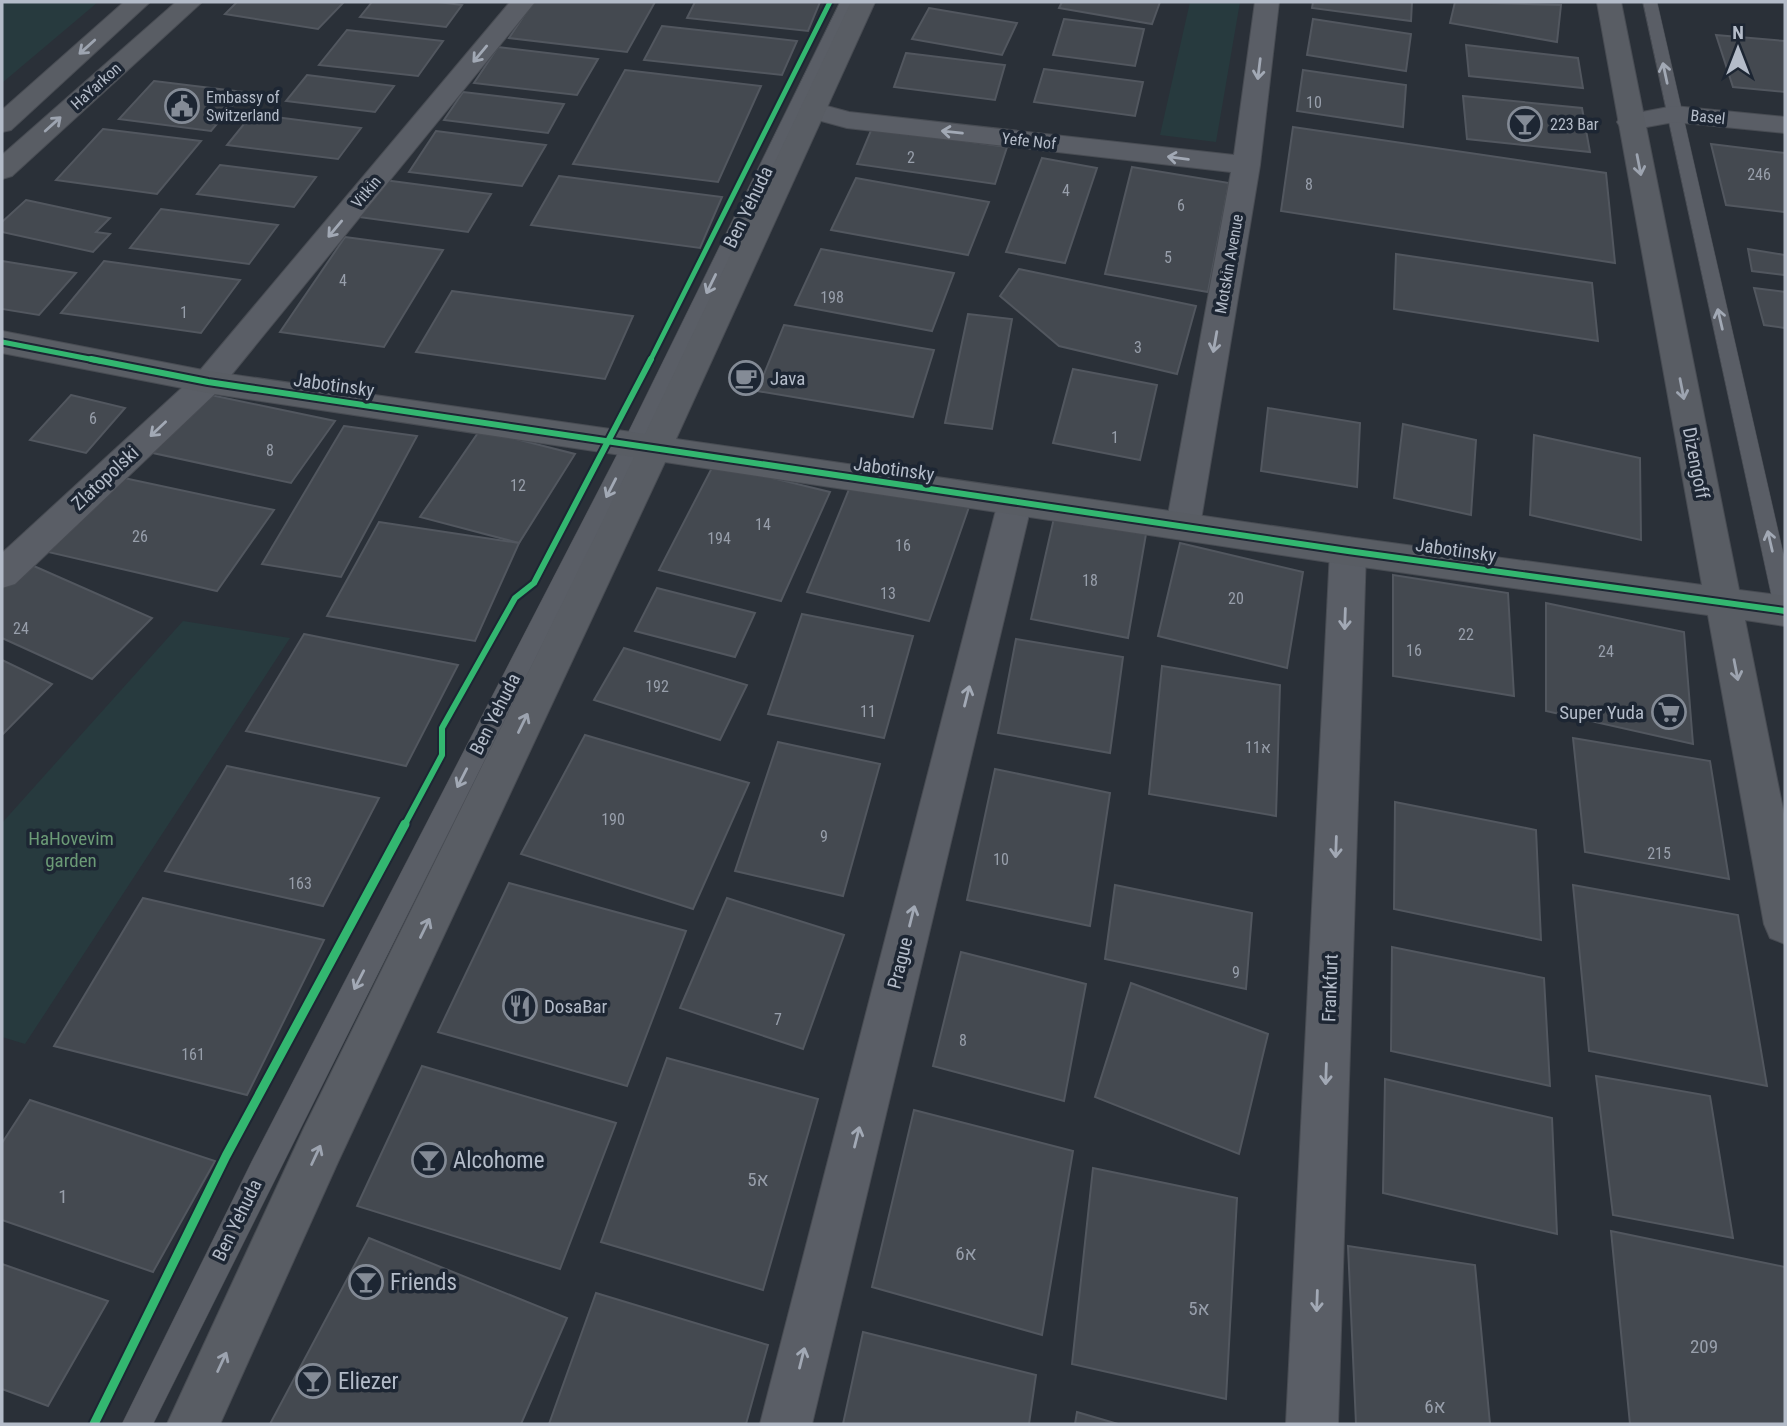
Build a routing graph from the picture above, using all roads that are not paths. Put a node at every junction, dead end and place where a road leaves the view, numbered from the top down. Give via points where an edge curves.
1 (138, 2) edge
2 (190, 2) edge
3 (523, 2) edge
4 (847, 2) edge
5 (863, 2) edge
6 (1267, 2) edge
7 (1609, 2) edge
8 (1650, 2) edge
9 (812, 110) junction
10 (1674, 114) junction
11 (1630, 122) junction
12 (2, 124) edge
13 (1785, 125) edge
14 (1246, 166) junction
15 (2, 170) edge
16 (2, 342) edge
17 (208, 382) junction
18 (643, 447) junction
19 (1015, 502) junction
20 (1183, 526) junction
21 (1348, 551) junction
22 (2, 574) edge
23 (1723, 603) junction
24 (1785, 609) edge
25 (1785, 925) edge
26 (137, 1424) edge
27 (193, 1424) edge
28 (786, 1424) edge
29 (1312, 1424) edge

1 -> 12 street, HaYarkon
15 -> 2 street, HaYarkon
3 -> 17 street, Vitkin
4 -> 18 lane, Ben Yehuda
5 - 9 street, Ben Yehuda
6 -> 14 street, Motskin Avenue
7 - 11 street, Dizengoff
10 -> 8 lane
14 -> 9 street, Yefe Nof via 847,120
9 - 18 street, Ben Yehuda
10 - 11 street, Basel
10 - 13 street, Basel
24 -> 10 lane
11 -> 23 street, Dizengoff
14 -> 20 street, Motskin Avenue
16 - 17 street, Jabotinsky
17 - 18 street, Jabotinsky
17 -> 22 street, Zlatopolski
18 - 19 street, Jabotinsky
18 -> 26 lane, Ben Yehuda via 261,1171
27 -> 18 street, Ben Yehuda
19 - 20 street, Jabotinsky
28 -> 19 street, Prague
20 - 21 street, Jabotinsky
21 - 23 street, Jabotinsky
21 -> 29 street, Frankfurt
23 - 24 street, Jabotinsky
23 -> 25 street, Dizengoff

